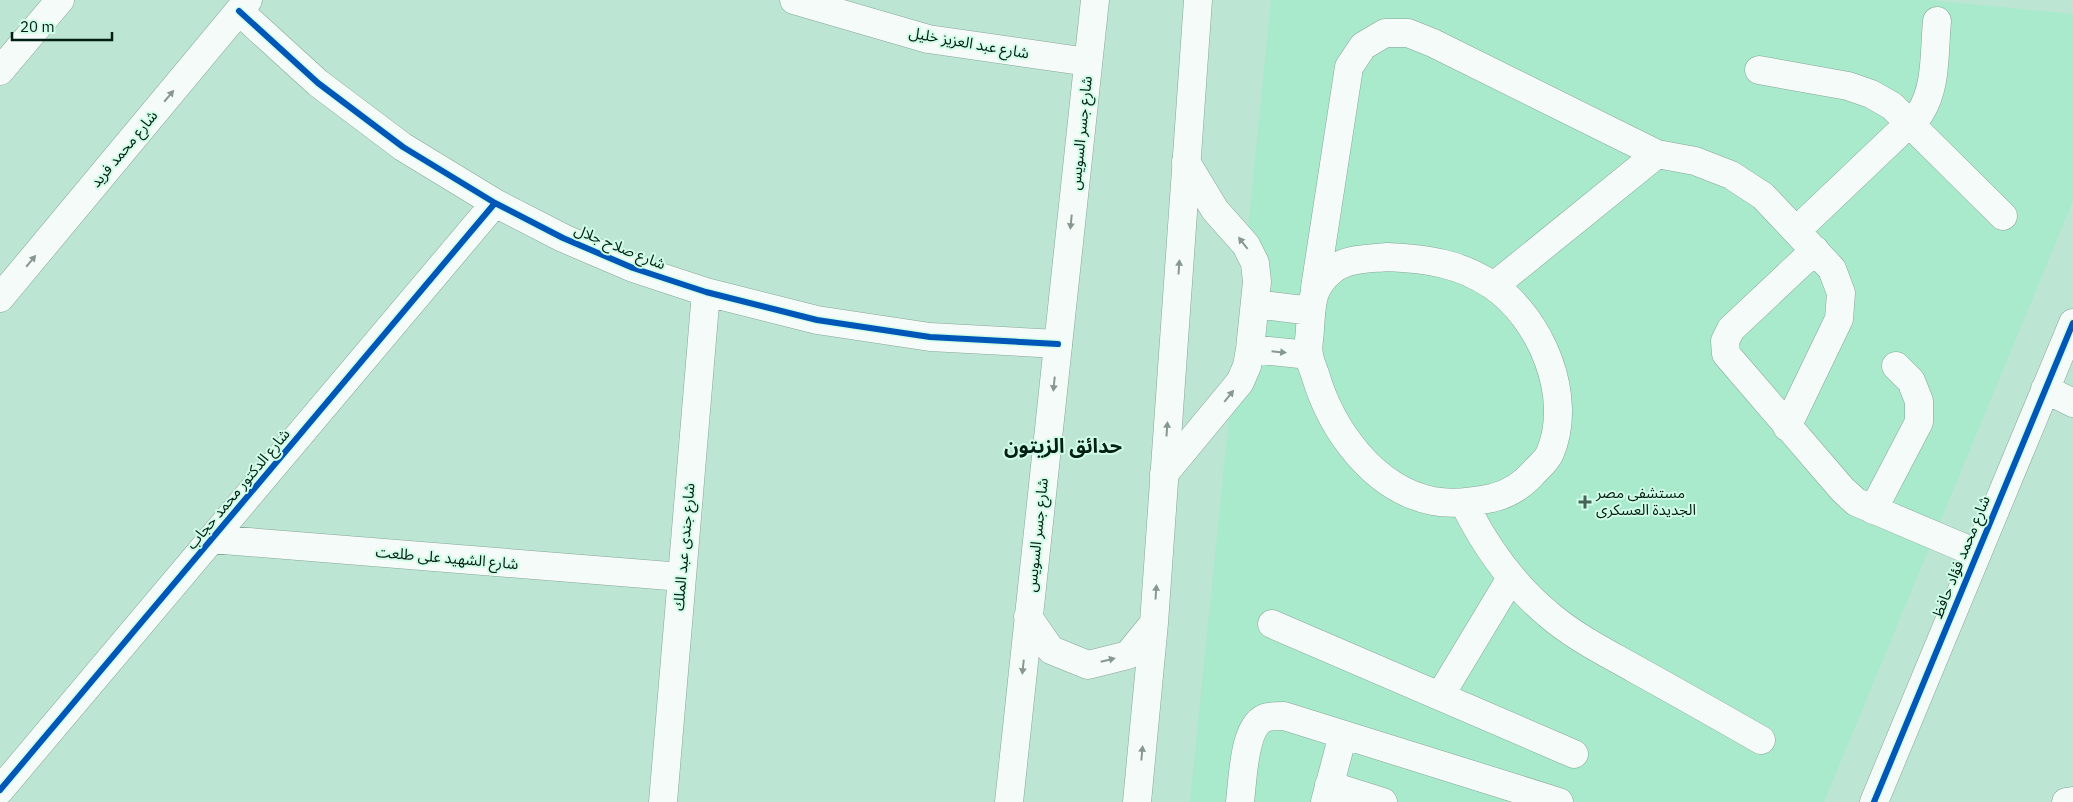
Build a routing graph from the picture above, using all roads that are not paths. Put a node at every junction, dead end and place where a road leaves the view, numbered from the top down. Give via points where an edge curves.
1 (60, 0) edge
2 (794, 0) edge
3 (1095, 0) edge
4 (1198, 0) edge
5 (244, 6) edge
6 (1937, 21) dead end
7 (1088, 62) junction
8 (1759, 70) dead end
9 (0, 71) edge
10 (1911, 123) junction
11 (1657, 154) junction
12 (1186, 162) junction
13 (495, 203) junction
14 (2002, 216) dead end
15 (1796, 231) junction
16 (1815, 250) junction
17 (1494, 286) junction
18 (706, 292) junction
19 (0, 298) edge
20 (1314, 299) junction
21 (1255, 304) junction
22 (2073, 323) edge
23 (1058, 344) junction
24 (1250, 349) junction
25 (1308, 355) junction
26 (1896, 366) dead end
27 (2044, 389) junction
28 (2073, 403) edge
29 (1787, 427) junction
30 (1164, 474) junction
31 (1464, 503) junction
32 (1873, 510) junction
33 (211, 540) junction
34 (1976, 554) junction
35 (682, 577) junction
36 (1511, 578) junction
37 (1028, 617) junction
38 (1154, 623) junction
39 (1272, 624) dead end
40 (1440, 696) junction
41 (1343, 735) junction
42 (1761, 740) dead end
43 (1574, 754) dead end
44 (0, 790) edge
45 (1327, 794) edge
46 (2073, 801) edge
47 (663, 802) edge
48 (1009, 802) edge
49 (1137, 802) edge
50 (1240, 802) edge
51 (1383, 802) edge
52 (1559, 802) edge
53 (1874, 802) edge
54 (2066, 802) edge

1 - 9 street
2 - 7 street, شارع عبد العزيز خليل via 928,39
3 - 7 street, شارع جسر السويس
4 - 12 street
5 - 13 street, شارع صلاح جلال via 318,83 403,148
19 -> 5 street, شارع محمد فريد
6 - 10 street via 1931,88 1927,101
7 -> 23 street, شارع جسر السويس
8 - 10 street via 1848,86 1871,94 1892,106
10 - 14 street
10 - 15 street
11 - 15 street via 1695,161 1731,175 1763,196
11 - 17 street
11 - 20 street via 1434,43 1408,33 1385,34 1363,46 1350,67
21 -> 12 street via 1255,263 1246,245 1215,210
30 -> 12 street
13 - 18 street, شارع صلاح جلال via 563,238 633,268
13 - 33 street, شارع الدكتور محمد حجاب
15 - 16 street
16 - 29 street via 1832,269 1841,293 1838,319
16 - 29 street via 1731,329 1724,341 1726,354
17 - 20 street via 1461,268 1424,258 1388,257 1350,260 1332,270
17 - 31 street via 1522,312 1544,347 1554,380 1558,422 1550,454 1524,484 1495,497
18 - 23 street, شارع صلاح جلال via 817,320 873,329 930,337
18 - 35 street, شارع جندى عبد الملك
20 - 21 street
20 - 25 street
21 - 24 street
22 - 27 street, شارع محمد فؤاد حافظ
23 -> 37 street, شارع جسر السويس
24 -> 25 street
30 -> 24 street via 1240,382
25 - 31 street via 1322,400 1341,433 1378,475 1404,491 1433,501
26 - 32 street via 1911,381 1918,401 1918,422
27 - 28 street
27 - 34 street, شارع محمد فؤاد حافظ
29 - 32 street via 1842,489 1856,502
38 -> 30 street
31 - 36 street via 1493,555
32 - 34 street
33 - 35 street, شارع الشهيد على طلعت
33 - 44 street, شارع الدكتور محمد حجاب
34 - 53 street, شارع محمد فؤاد حافظ
35 - 47 street, شارع جندى عبد الملك
36 - 40 street
36 - 42 street via 1548,615 1592,644
37 -> 38 street via 1051,650 1088,665 1128,655
37 -> 48 street, شارع جسر السويس
49 -> 38 street
39 - 40 street
40 - 43 street
41 - 45 street
41 - 50 street via 1284,716 1266,717 1254,726 1248,742
41 - 52 street
45 - 51 street
46 - 54 street

